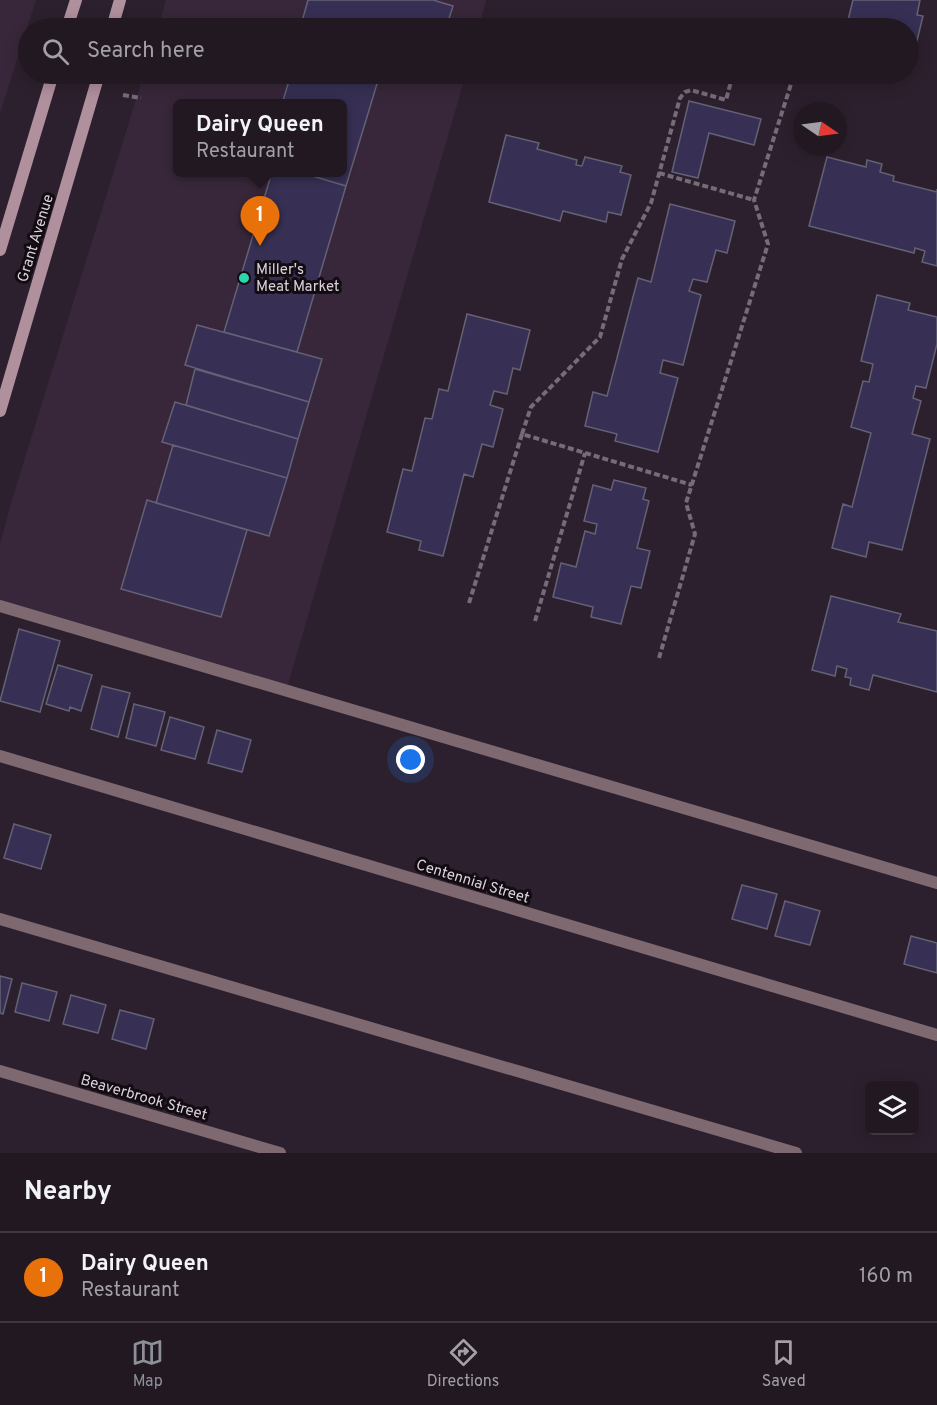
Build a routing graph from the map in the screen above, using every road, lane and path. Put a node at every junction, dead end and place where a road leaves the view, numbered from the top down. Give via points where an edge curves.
1 (76, 0) edge
2 (120, 0) edge
3 (70, 18) edge
4 (115, 18) edge
5 (50, 84) edge
6 (96, 84) edge
7 (731, 84) edge
8 (791, 84) edge
9 (123, 94) dead end
10 (141, 98) dead end
11 (659, 173) junction
12 (754, 200) junction
13 (0, 250) edge
14 (0, 411) edge
15 (522, 434) junction
16 (585, 453) junction
17 (692, 485) junction
18 (469, 603) dead end
19 (0, 606) edge
20 (535, 621) dead end
21 (659, 658) dead end
22 (0, 756) edge
23 (937, 883) edge
24 (0, 919) edge
25 (937, 1035) edge
26 (0, 1071) edge
27 (280, 1153) edge
28 (796, 1153) edge

1 - 3 main road
2 - 4 main road
5 - 13 main road, Grant Avenue
6 - 14 main road, Grant Avenue
7 - 11 path via 726,100 691,90 680,98
8 - 12 path
9 - 10 path
11 - 12 path
11 - 15 path via 651,203 622,259 600,336 531,407
12 - 17 path via 768,244
15 - 16 path
15 - 18 path
16 - 17 path
16 - 20 path
17 - 21 path via 686,503 695,534
19 - 23 street
22 - 25 street, Centennial Street
24 - 28 street
26 - 27 street, Beaverbrook Street

